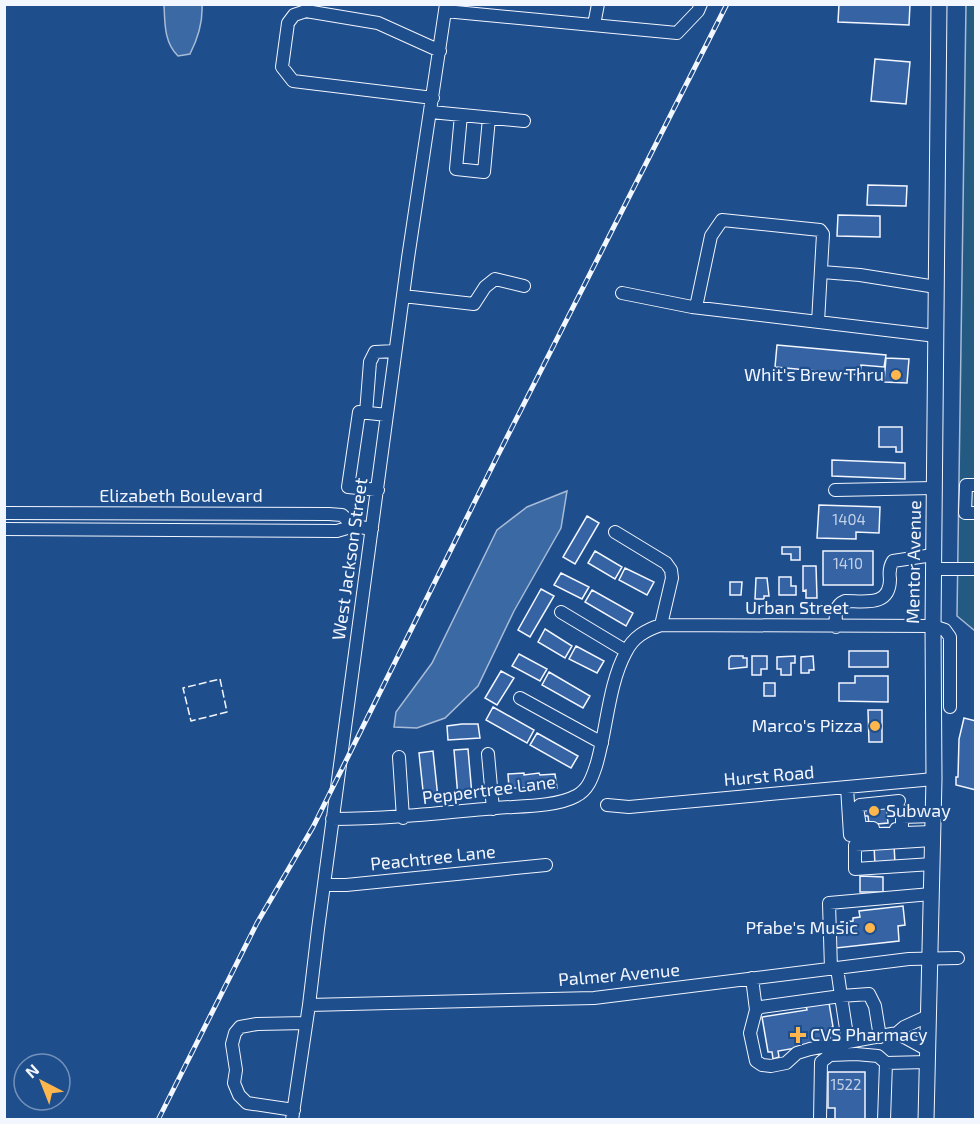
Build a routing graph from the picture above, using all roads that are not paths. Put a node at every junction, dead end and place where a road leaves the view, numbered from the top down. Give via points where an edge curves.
1 (598, 4) edge
2 (701, 4) edge
3 (939, 4) edge
4 (446, 8) edge
5 (594, 25) junction
6 (440, 51) junction
7 (433, 98) junction
8 (431, 112) junction
9 (461, 115) junction
10 (489, 118) junction
11 (524, 121) dead end
12 (822, 272) junction
13 (524, 286) dead end
14 (936, 287) junction
15 (622, 293) dead end
16 (403, 296) junction
17 (696, 307) junction
18 (818, 322) junction
19 (936, 336) junction
20 (396, 351) junction
21 (366, 413) junction
22 (387, 415) junction
23 (975, 485) edge
24 (934, 488) junction
25 (378, 490) junction
26 (835, 490) dead end
27 (4, 513) edge
28 (975, 513) edge
29 (354, 526) junction
30 (4, 529) edge
31 (372, 529) junction
32 (615, 532) dead end
33 (933, 562) junction
34 (975, 569) edge
35 (561, 612) dead end
36 (661, 625) junction
37 (933, 626) junction
38 (836, 627) junction
39 (626, 651) junction
40 (933, 678) junction
41 (949, 681) junction
42 (520, 698) dead end
43 (950, 707) dead end
44 (602, 742) junction
45 (488, 754) dead end
46 (399, 757) dead end
47 (934, 779) junction
48 (847, 787) junction
49 (848, 801) junction
50 (899, 801) junction
51 (607, 805) dead end
52 (493, 809) junction
53 (933, 816) junction
54 (902, 817) junction
55 (403, 818) junction
56 (332, 819) junction
57 (902, 832) junction
58 (932, 836) junction
59 (546, 864) dead end
60 (932, 864) junction
61 (324, 885) junction
62 (931, 894) junction
63 (930, 958) junction
64 (958, 958) dead end
65 (834, 968) junction
66 (752, 978) junction
67 (841, 996) junction
68 (309, 1005) junction
69 (756, 1010) junction
70 (928, 1016) junction
71 (306, 1023) junction
72 (897, 1033) junction
73 (880, 1037) junction
74 (852, 1041) junction
75 (856, 1054) junction
76 (927, 1056) junction
77 (886, 1063) junction
78 (293, 1115) edge
79 (820, 1119) edge
80 (884, 1119) edge
81 (926, 1119) edge

1 - 5 street
2 - 5 street via 677,33
3 - 14 main road, Mentor Avenue
4 - 5 street
4 - 6 street, West Jackson Street
6 - 7 street, West Jackson Street
6 - 7 street via 378,23 306,11 294,15 288,23 282,67 293,81
7 - 8 street, West Jackson Street
8 - 9 street
8 - 16 street, West Jackson Street
9 - 10 street
9 - 10 street via 456,169 484,172
10 - 11 street
12 - 14 street
12 - 17 street via 823,234 819,230 722,220 711,236
12 - 18 street
13 - 16 street via 495,279 474,304
14 - 19 main road, Mentor Avenue
15 - 17 street
16 - 20 street, West Jackson Street
17 - 18 street
18 - 19 street
19 - 24 main road, Mentor Avenue
20 - 21 street via 375,352 370,362
20 - 22 street, West Jackson Street
21 - 22 street
21 - 25 street via 359,412 348,486
22 - 25 street, West Jackson Street
23 - 28 street via 966,485 965,513
24 - 26 street
24 - 33 main road, Mentor Avenue
25 - 31 street, West Jackson Street
27 - 29 street, Elizabeth Boulevard via 329,514 342,515
29 - 30 street, Elizabeth Boulevard via 338,531
29 - 31 street, Elizabeth Boulevard
31 - 56 street, West Jackson Street
32 - 36 street via 671,570
33 - 34 street
33 - 37 main road, Mentor Avenue
33 - 38 street via 893,561 889,567 888,594 877,600 840,603
35 - 39 street
36 - 38 street, Urban Street
36 - 39 street, Peppertree Lane via 647,630
37 - 38 street, Urban Street
37 - 40 main road, Mentor Avenue
37 - 41 street via 945,630 950,637
39 - 44 street, Peppertree Lane
40 - 41 street
40 - 47 main road, Mentor Avenue
41 - 43 street
42 - 44 street
44 - 52 street, Peppertree Lane via 592,778 577,796
45 - 52 street
46 - 55 street
47 - 48 street, Hurst Road
47 - 53 main road, Mentor Avenue
48 - 49 street
48 - 51 street, Hurst Road via 629,807
49 - 50 street via 892,797
49 - 57 street via 850,835
50 - 54 street
50 - 57 street via 860,805 858,823 863,828
52 - 55 street, Peppertree Lane
53 - 54 street
53 - 58 main road, Mentor Avenue
54 - 57 street
55 - 56 street, Peppertree Lane
56 - 61 street, West Jackson Street
57 - 58 street
58 - 60 main road, Mentor Avenue
58 - 60 street via 855,845 855,869
59 - 61 street, Peachtree Lane
60 - 62 main road, Mentor Avenue
61 - 68 street, West Jackson Street
62 - 63 main road, Mentor Avenue
62 - 65 street via 829,903
63 - 64 street, Palmer Avenue
63 - 65 street, Palmer Avenue
63 - 70 main road, Mentor Avenue
65 - 66 street, Palmer Avenue
65 - 67 street
66 - 68 street, Palmer Avenue via 594,998
66 - 69 street
67 - 69 street
67 - 73 street via 868,994 875,1006
67 - 74 street
68 - 71 street, West Jackson Street
69 - 74 street via 750,1033 756,1061 762,1065 786,1063 797,1053
70 - 72 street
70 - 76 main road, Mentor Avenue
71 - 78 street, West Jackson Street
71 - 78 street via 240,1027 232,1044 234,1083 239,1095 247,1103
72 - 73 street
72 - 76 street
73 - 74 street
74 - 75 street
75 - 77 street via 878,1056
75 - 79 street via 830,1055 821,1062
76 - 77 street
76 - 81 main road, Mentor Avenue
77 - 80 street

